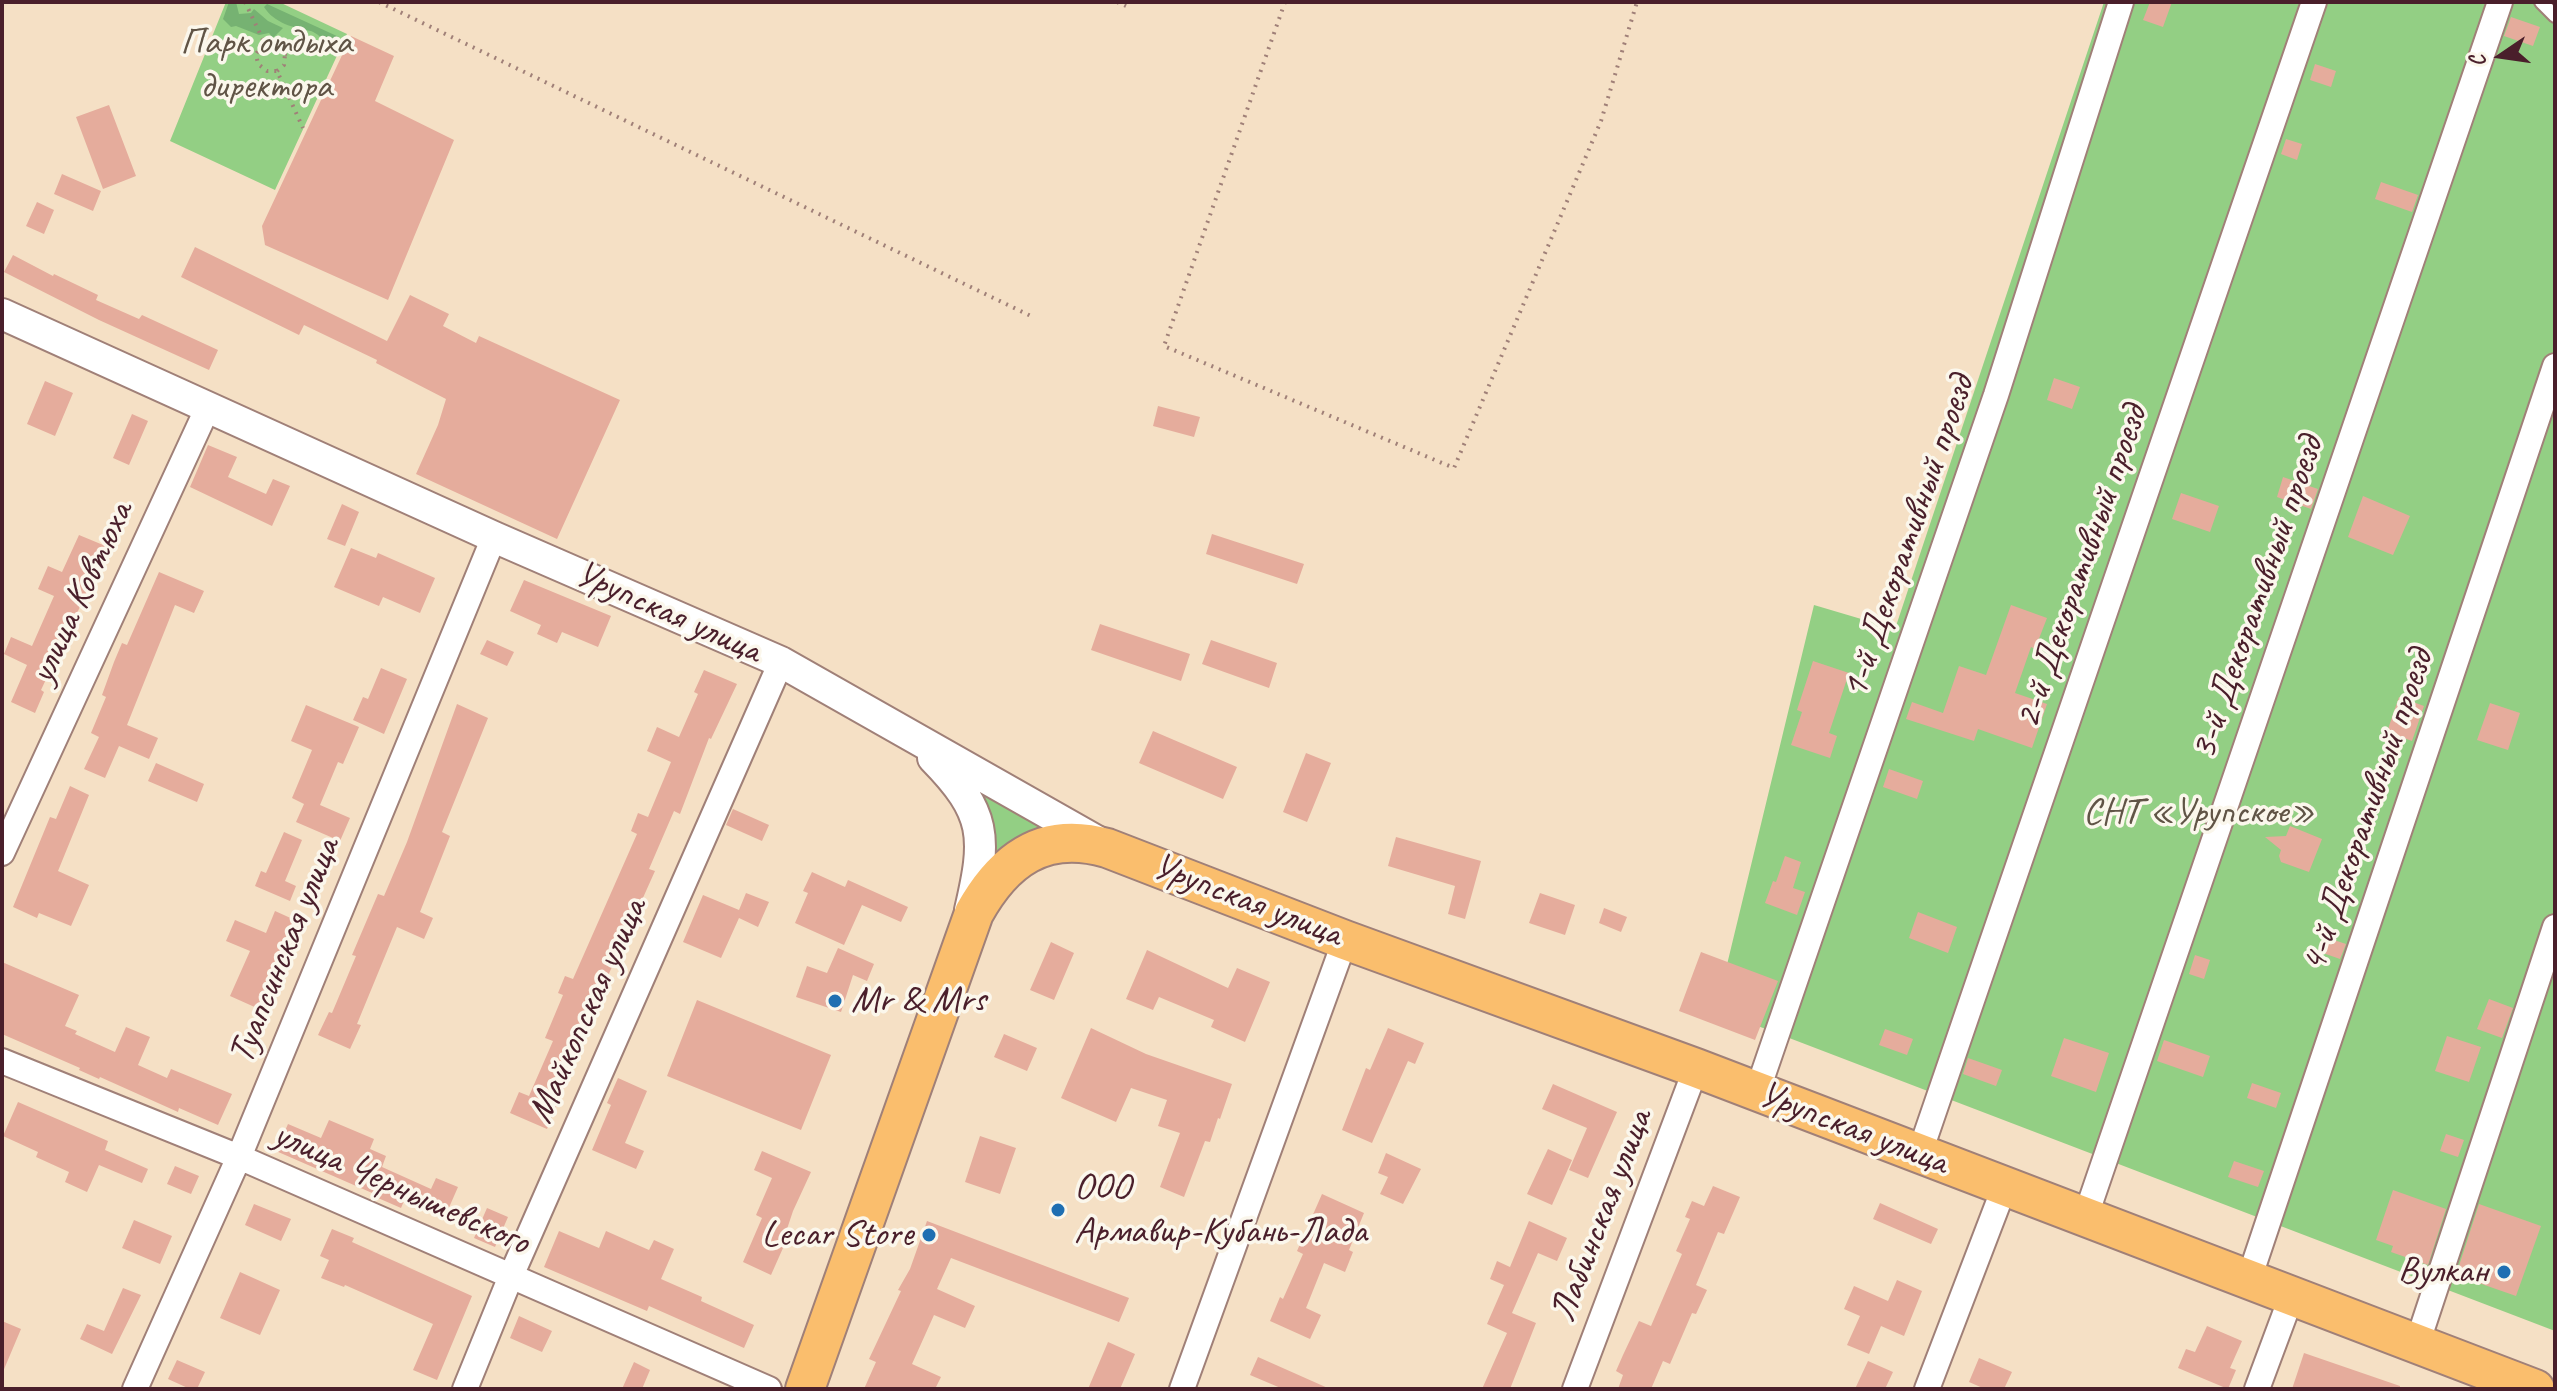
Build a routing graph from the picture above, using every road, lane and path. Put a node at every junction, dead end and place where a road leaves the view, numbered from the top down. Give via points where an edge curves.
1 (379, 2) edge
2 (1117, 2) edge
3 (1285, 2) edge
4 (1637, 2) edge
5 (2121, 2) edge
6 (2314, 2) edge
7 (2500, 2) edge
8 (2541, 2) edge
9 (247, 6) edge
10 (1126, 6) dead end
11 (2555, 16) edge
12 (343, 43) dead end
13 (265, 44) junction
14 (285, 54) junction
15 (277, 71) junction
16 (303, 128) dead end
17 (2, 314) edge
18 (1033, 317) dead end
19 (2555, 366) edge
20 (208, 407) junction
21 (494, 537) junction
22 (781, 662) junction
23 (902, 730) junction
24 (1107, 848) junction
25 (2, 853) edge
26 (2555, 927) edge
27 (1345, 940) junction
28 (962, 944) junction
29 (2, 1061) edge
30 (1696, 1068) junction
31 (1757, 1092) junction
32 (1919, 1155) junction
33 (239, 1157) junction
34 (2004, 1188) junction
35 (2085, 1218) junction
36 (511, 1276) junction
37 (2249, 1279) junction
38 (2292, 1295) junction
39 (2417, 1344) junction
40 (135, 1389) edge
41 (465, 1389) edge
42 (769, 1389) edge
43 (805, 1389) edge
44 (1182, 1389) edge
45 (1575, 1389) edge
46 (1927, 1389) edge
47 (2257, 1389) edge
48 (2535, 1389) edge

1 - 18 path
2 - 10 path
3 - 4 path via 1164,346 1454,468 1601,121
5 - 31 street, 1-й Декоративный проезд via 1996,395
6 - 32 street, 2-й Декоративный проезд
7 - 35 street, 3-й Декоративный проезд
8 - 11 lane
9 - 13 path
12 - 14 path
13 - 14 path via 275,43
13 - 15 path via 256,54 258,64
14 - 15 path
15 - 16 path
17 - 20 street, Урупская улица
19 - 37 street, 4-й Декоративный проезд
20 - 21 street, Урупская улица
20 - 25 street, улица Ковтюха
21 - 22 street, Урупская улица
21 - 33 street, Туапсинская улица
22 - 23 street, Урупская улица
22 - 36 street, Майкопская улица
23 - 24 street, Урупская улица
23 - 28 street via 949,775 976,814 980,870
24 - 27 main road, Урупская улица
24 - 28 main road via 1072,840 1022,857 986,891
26 - 39 street
27 - 30 main road, Урупская улица
27 - 44 street
28 - 43 main road
29 - 33 street, улица Чернышевского
30 - 31 main road, Урупская улица
30 - 45 street, Лабинская улица
31 - 32 main road, Урупская улица
32 - 34 main road, Урупская улица
33 - 36 street, улица Чернышевского
33 - 40 street, Туапсинская улица
34 - 35 main road, Урупская улица
34 - 46 street
35 - 37 main road, Урупская улица
36 - 41 street, Майкопская улица
36 - 42 street, улица Чернышевского
37 - 38 main road, Урупская улица
38 - 39 main road, Урупская улица
38 - 47 street
39 - 48 main road, Урупская улица

